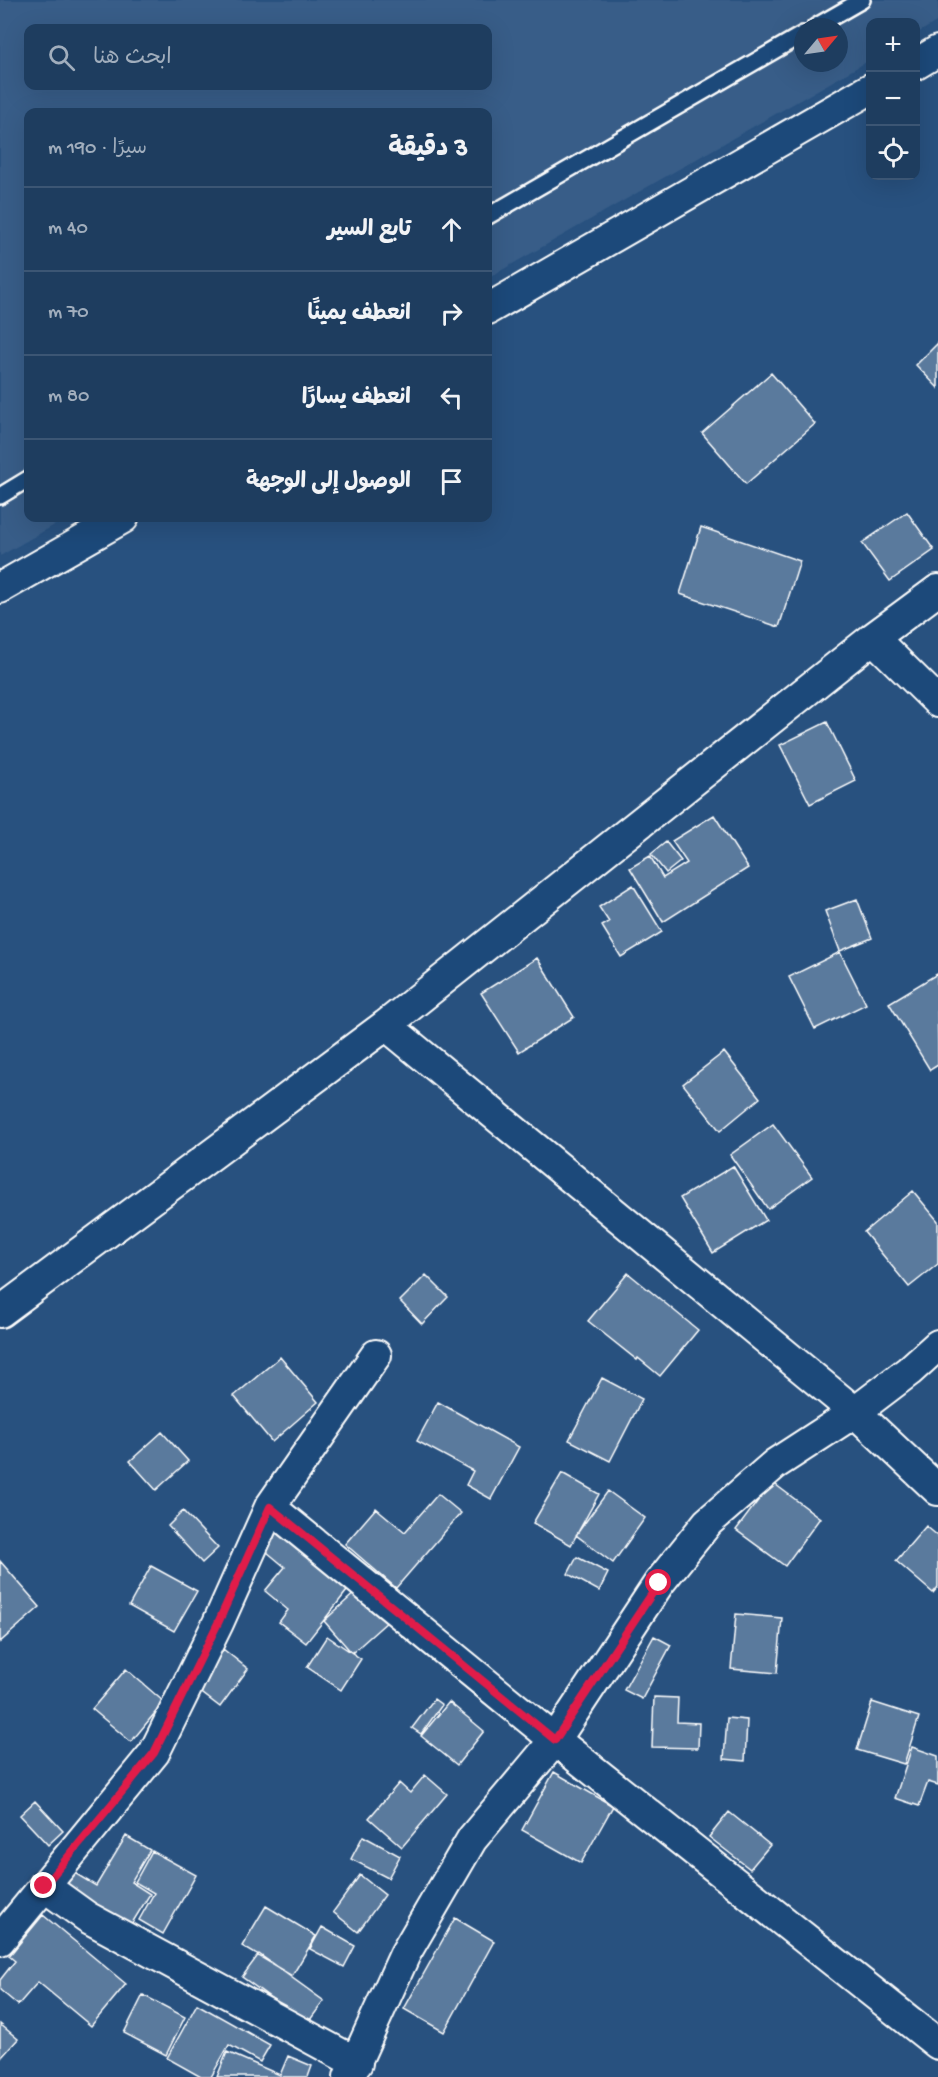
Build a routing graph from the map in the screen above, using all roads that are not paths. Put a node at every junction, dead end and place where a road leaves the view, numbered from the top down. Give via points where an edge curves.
1 (862, 0) edge
2 (831, 18) edge
3 (794, 39) edge
4 (938, 51) edge
5 (920, 61) edge
6 (866, 92) edge
7 (492, 214) edge
8 (492, 307) edge
9 (24, 481) edge
10 (0, 496) edge
11 (116, 522) edge
12 (0, 588) edge
13 (938, 590) edge
14 (873, 638) junction
15 (938, 702) edge
16 (386, 1025) junction
17 (0, 1312) edge
18 (938, 1346) edge
19 (376, 1355) dead end
20 (855, 1412) junction
21 (938, 1490) edge
22 (270, 1507) junction
23 (555, 1740) junction
24 (44, 1886) junction
25 (0, 1940) edge
26 (938, 2044) edge
27 (353, 2070) edge

1 - 2 lane
3 - 7 lane
4 - 5 street
6 - 8 street
9 - 10 lane
11 - 12 street
13 - 14 street
14 - 15 street
14 - 16 street
16 - 17 street
16 - 20 street
18 - 20 street
19 - 22 street
20 - 21 street
20 - 23 street via 774,1464 708,1522 659,1583
22 - 23 street
22 - 24 street via 154,1753
23 - 26 street
23 - 27 street via 472,1839 405,1954
24 - 25 street
24 - 27 street via 87,1917

